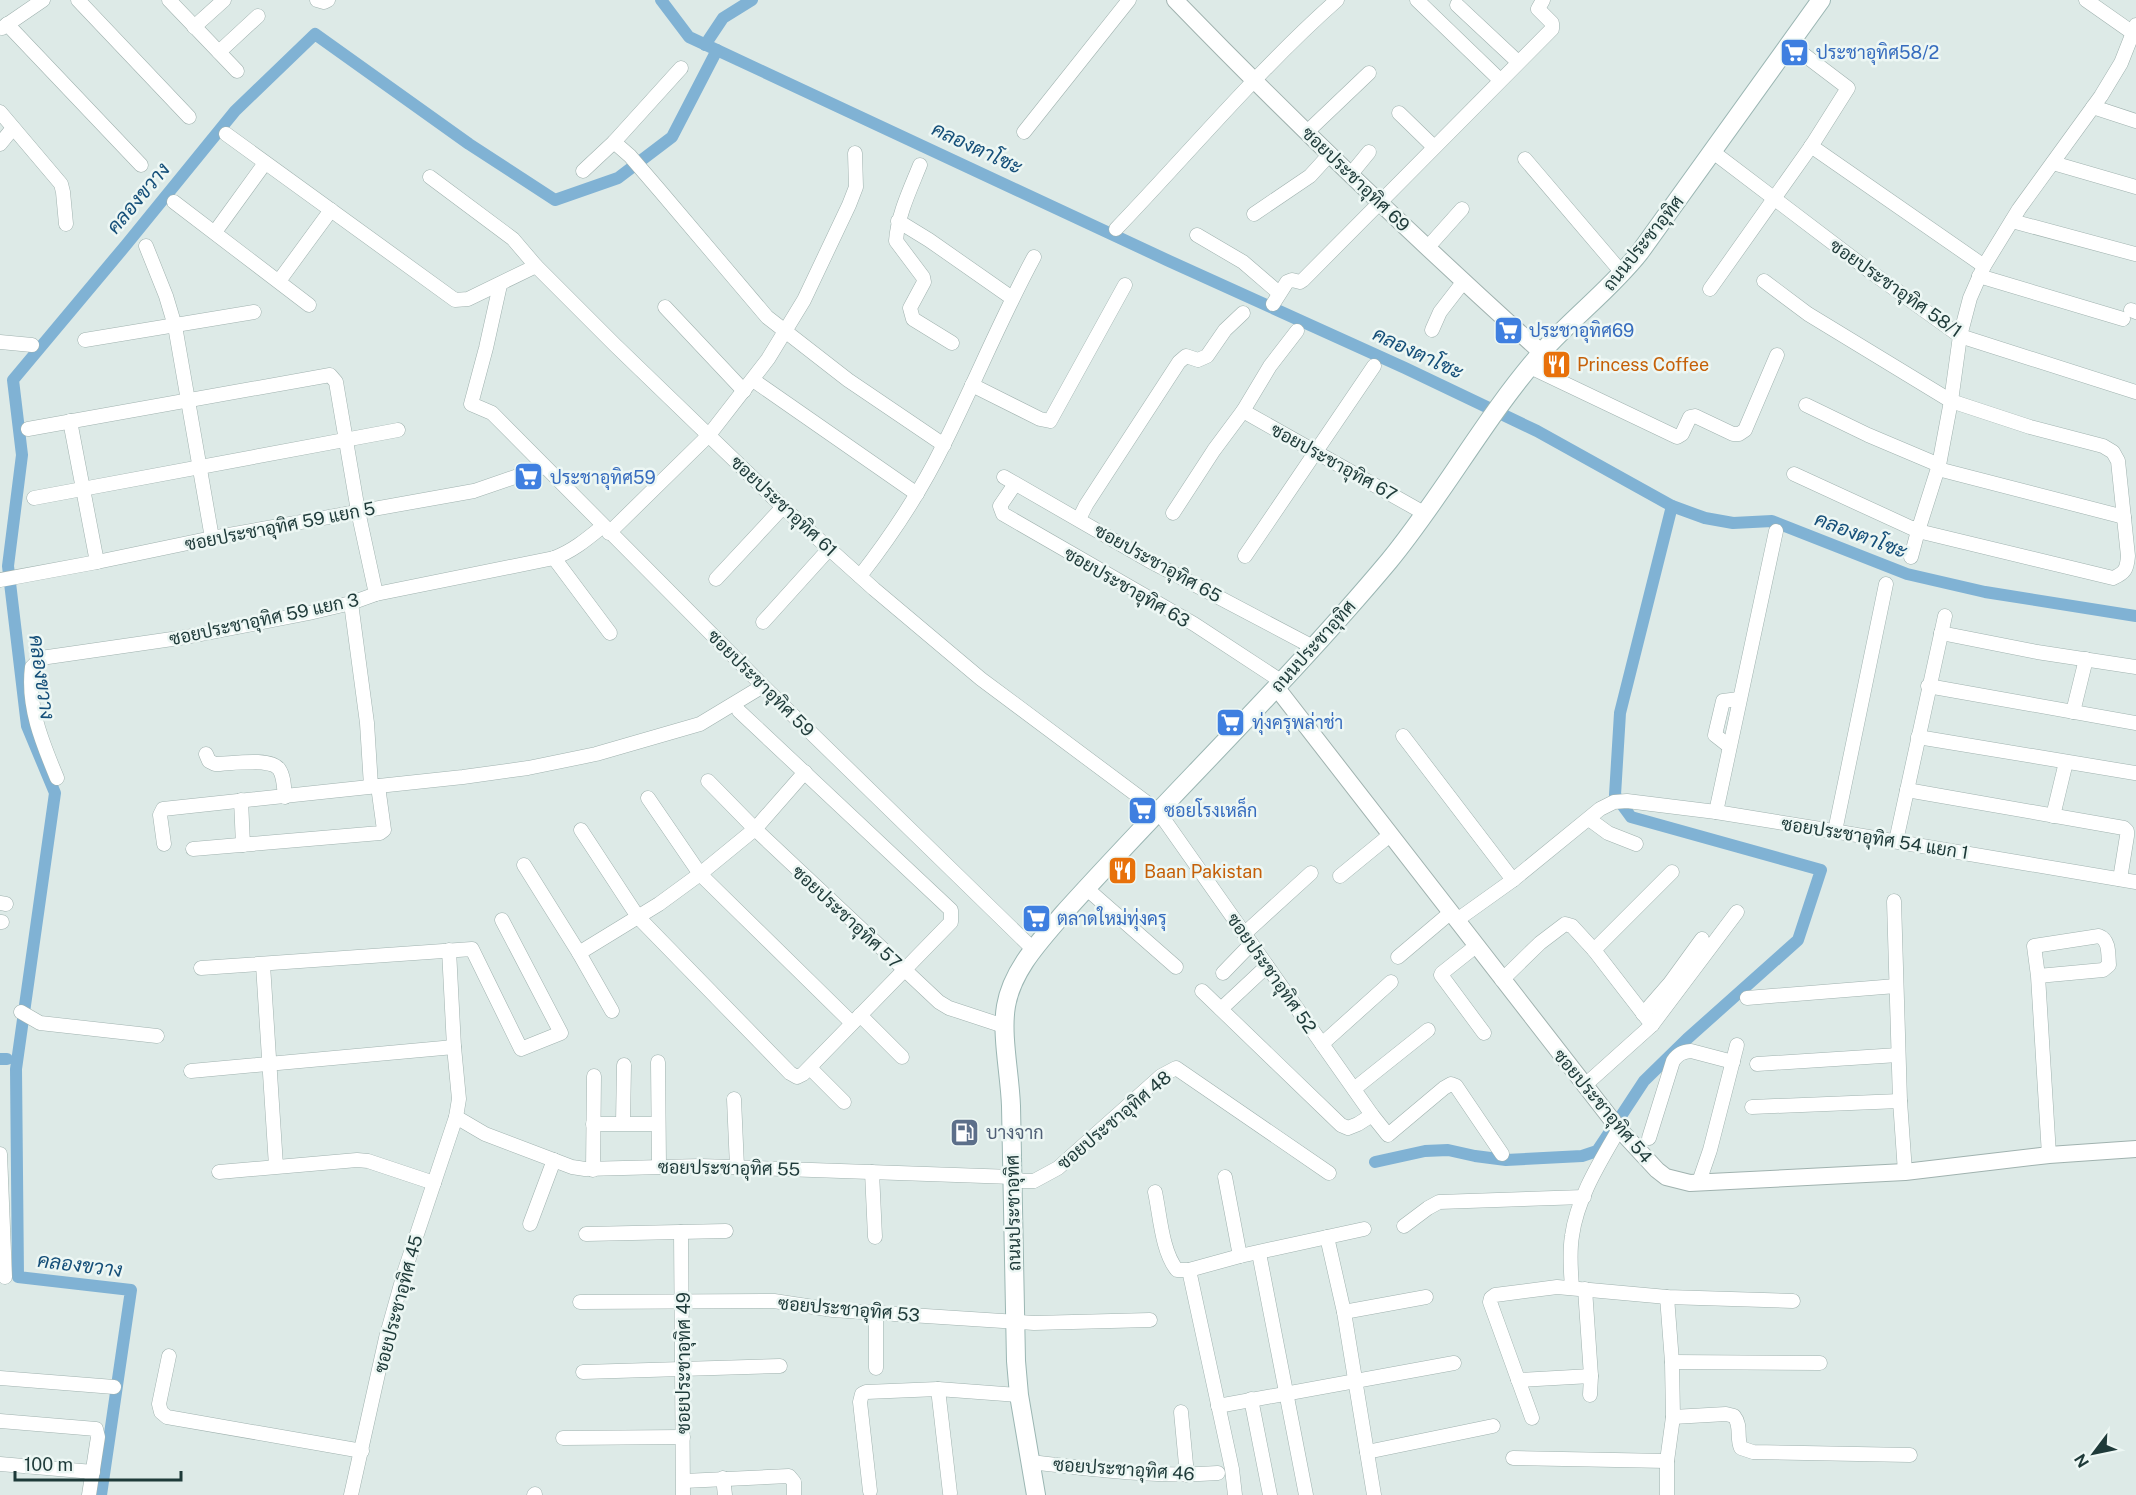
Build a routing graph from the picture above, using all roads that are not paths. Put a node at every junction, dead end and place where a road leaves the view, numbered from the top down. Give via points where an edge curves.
1 (43, 0) edge
2 (78, 0) edge
3 (169, 0) edge
4 (224, 0) edge
5 (317, 0) edge
6 (328, 0) edge
7 (1129, 0) edge
8 (1175, 0) edge
9 (1337, 0) edge
10 (1417, 0) edge
11 (1543, 0) edge
12 (1821, 0) edge
13 (2086, 0) edge
14 (1457, 5) dead end
15 (258, 16) dead end
16 (4, 26) edge
17 (194, 27) junction
18 (2135, 29) edge
19 (1790, 44) junction
20 (219, 52) junction
21 (2131, 54) edge
22 (1518, 62) junction
23 (681, 68) dead end
24 (237, 71) dead end
25 (1369, 73) dead end
26 (1500, 80) junction
27 (1255, 82) junction
28 (2093, 107) junction
29 (0, 112) edge
30 (1399, 113) dead end
31 (189, 117) dead end
32 (2136, 121) edge
33 (14, 128) junction
34 (1023, 132) dead end
35 (1307, 132) junction
36 (226, 134) dead end
37 (614, 142) junction
38 (0, 144) edge
39 (1812, 146) junction
40 (1434, 147) junction
41 (1369, 152) dead end
42 (1713, 152) junction
43 (855, 153) dead end
44 (1330, 154) junction
45 (1525, 159) dead end
46 (265, 163) junction
47 (2053, 163) junction
48 (141, 165) dead end
49 (920, 165) dead end
50 (584, 171) dead end
51 (1351, 174) junction
52 (430, 177) dead end
53 (2136, 187) edge
54 (1773, 198) junction
55 (174, 202) dead end
56 (1380, 203) junction
57 (1462, 209) dead end
58 (331, 210) junction
59 (1254, 214) dead end
60 (898, 221) junction
61 (2012, 221) junction
62 (66, 224) dead end
63 (1116, 229) dead end
64 (215, 232) junction
65 (1197, 235) dead end
66 (146, 246) dead end
67 (1428, 248) junction
68 (2135, 254) edge
69 (1034, 258) dead end
70 (536, 266) junction
71 (1982, 271) junction
72 (1623, 274) junction
73 (279, 281) junction
74 (1464, 281) junction
75 (1764, 281) dead end
76 (500, 285) junction
77 (1125, 285) dead end
78 (1710, 289) dead end
79 (1012, 298) junction
80 (309, 305) dead end
81 (664, 307) dead end
82 (254, 312) dead end
83 (1244, 313) dead end
84 (2130, 314) edge
85 (175, 327) junction
86 (1432, 330) dead end
87 (1297, 331) dead end
88 (785, 332) junction
89 (1960, 336) junction
90 (85, 340) dead end
91 (0, 342) edge
92 (952, 343) dead end
93 (32, 345) dead end
94 (1542, 352) junction
95 (1777, 355) dead end
96 (1374, 366) dead end
97 (1530, 367) junction
98 (753, 380) junction
99 (972, 384) junction
100 (744, 391) junction
101 (2136, 392) edge
102 (188, 400) junction
103 (1951, 401) junction
104 (1806, 405) dead end
105 (1243, 411) junction
106 (70, 422) junction
107 (28, 429) dead end
108 (398, 430) dead end
109 (709, 435) junction
110 (346, 441) junction
111 (944, 445) junction
112 (1318, 451) junction
113 (199, 466) junction
114 (544, 467) junction
115 (1938, 467) junction
116 (1794, 474) dead end
117 (1010, 480) joint
118 (83, 489) junction
119 (916, 494) junction
120 (34, 498) dead end
121 (783, 507) junction
122 (358, 511) junction
123 (1173, 513) dead end
124 (1424, 513) junction
125 (2124, 517) junction
126 (1079, 519) junction
127 (606, 529) junction
128 (1776, 531) dead end
129 (1918, 531) junction
130 (212, 538) junction
131 (829, 549) junction
132 (1245, 556) dead end
133 (554, 558) junction
134 (1911, 558) dead end
135 (97, 562) junction
136 (860, 576) junction
137 (7, 579) edge
138 (716, 579) dead end
139 (1886, 584) dead end
140 (376, 594) junction
141 (351, 603) junction
142 (1945, 616) dead end
143 (763, 622) dead end
144 (610, 633) dead end
145 (1941, 633) junction
146 (1313, 647) junction
147 (2086, 659) junction
148 (2136, 667) edge
149 (1278, 684) junction
150 (763, 686) junction
151 (1928, 686) junction
152 (739, 711) dead end
153 (2073, 712) junction
154 (2136, 723) edge
155 (1403, 736) dead end
156 (1918, 737) junction
157 (206, 754) dead end
158 (2066, 762) junction
159 (805, 772) junction
160 (2135, 773) edge
161 (57, 778) dead end
162 (708, 781) dead end
163 (375, 786) junction
164 (1907, 790) junction
165 (285, 797) junction
166 (648, 798) dead end
167 (241, 800) junction
168 (1158, 811) junction
169 (1716, 812) junction
170 (2053, 816) junction
171 (1589, 819) junction
172 (755, 829) junction
173 (581, 830) dead end
174 (1835, 831) junction
175 (1390, 836) junction
176 (1896, 841) junction
177 (164, 844) dead end
178 (1636, 844) dead end
179 (243, 845) junction
180 (193, 849) dead end
181 (524, 865) dead end
182 (1672, 872) dead end
183 (1311, 873) dead end
184 (700, 874) junction
185 (1340, 876) dead end
186 (2120, 879) junction
187 (1513, 880) junction
188 (2136, 882) edge
189 (1086, 888) junction
190 (1894, 901) dead end
191 (1737, 912) dead end
192 (1453, 916) junction
193 (638, 917) junction
194 (502, 920) dead end
195 (1248, 939) junction
196 (1702, 939) dead end
197 (1476, 945) junction
198 (1033, 949) junction
199 (449, 950) junction
200 (1594, 950) junction
201 (579, 953) junction
202 (1398, 957) dead end
203 (263, 964) junction
204 (1267, 966) junction
205 (1176, 967) dead end
206 (201, 968) dead end
207 (904, 970) junction
208 (1223, 973) dead end
209 (2038, 976) junction
210 (1502, 980) junction
211 (1391, 982) dead end
212 (1896, 986) junction
213 (1202, 991) dead end
214 (1747, 998) dead end
215 (1221, 1009) junction
216 (612, 1011) dead end
217 (24, 1013) dead end
218 (856, 1019) junction
219 (1648, 1019) junction
220 (1004, 1026) junction
221 (1428, 1030) dead end
222 (1484, 1033) dead end
223 (157, 1036) dead end
224 (1322, 1044) junction
225 (1737, 1045) dead end
226 (454, 1047) junction
227 (1898, 1055) junction
228 (902, 1057) dead end
229 (658, 1062) dead end
230 (1733, 1062) junction
231 (1757, 1064) dead end
232 (268, 1065) junction
233 (624, 1065) dead end
234 (810, 1068) junction
235 (191, 1071) dead end
236 (594, 1076) dead end
237 (1584, 1086) junction
238 (1354, 1089) junction
239 (734, 1099) dead end
240 (1900, 1101) junction
241 (844, 1102) dead end
242 (1752, 1107) dead end
243 (1372, 1115) junction
244 (456, 1117) junction
245 (623, 1123) junction
246 (592, 1124) junction
247 (658, 1124) junction
248 (1619, 1129) junction
249 (1649, 1137) dead end
250 (2136, 1148) edge
251 (0, 1154) edge
252 (1502, 1154) dead end
253 (2049, 1155) junction
254 (554, 1160) junction
255 (276, 1166) junction
256 (659, 1166) junction
257 (737, 1167) junction
258 (593, 1170) junction
259 (219, 1172) dead end
260 (872, 1172) junction
261 (1905, 1172) junction
262 (1329, 1173) dead end
263 (1013, 1177) junction
264 (1225, 1177) dead end
265 (1699, 1182) junction
266 (434, 1183) junction
267 (1155, 1192) dead end
268 (1584, 1197) junction
269 (1, 1210) edge
270 (530, 1224) dead end
271 (1404, 1226) dead end
272 (1364, 1230) dead end
273 (726, 1231) dead end
274 (681, 1232) junction
275 (586, 1234) dead end
276 (875, 1237) dead end
277 (1328, 1237) junction
278 (1259, 1253) junction
279 (1240, 1256) junction
280 (1189, 1270) junction
281 (5, 1277) dead end
282 (1578, 1289) junction
283 (1426, 1297) dead end
284 (1667, 1298) junction
285 (683, 1300) junction
286 (1793, 1300) dead end
287 (580, 1302) dead end
288 (1344, 1312) junction
289 (876, 1313) junction
290 (1015, 1320) junction
291 (1150, 1320) dead end
292 (169, 1356) dead end
293 (1672, 1362) junction
294 (1454, 1363) dead end
295 (1820, 1363) dead end
296 (780, 1366) dead end
297 (682, 1368) junction
298 (876, 1368) dead end
299 (583, 1372) dead end
300 (1591, 1376) junction
301 (0, 1378) edge
302 (1355, 1380) junction
303 (1518, 1380) junction
304 (114, 1387) dead end
305 (938, 1389) junction
306 (1286, 1394) junction
307 (1019, 1395) junction
308 (1590, 1395) dead end
309 (1251, 1399) junction
310 (1218, 1406) junction
311 (1181, 1412) dead end
312 (1673, 1417) junction
313 (1532, 1418) dead end
314 (0, 1421) edge
315 (1493, 1426) dead end
316 (683, 1437) junction
317 (563, 1438) dead end
318 (362, 1450) junction
319 (1367, 1452) junction
320 (1910, 1455) dead end
321 (1513, 1458) dead end
322 (1667, 1461) junction
323 (1029, 1462) junction
324 (0, 1464) edge
325 (93, 1472) junction
326 (1218, 1473) dead end
327 (1187, 1475) junction
328 (723, 1478) junction
329 (684, 1481) junction
330 (870, 1491) dead end
331 (950, 1493) dead end
332 (89, 1495) edge
333 (351, 1495) edge
334 (684, 1495) edge
335 (724, 1495) edge
336 (794, 1495) edge
337 (1036, 1495) edge
338 (1235, 1495) edge
339 (1270, 1495) edge
340 (1306, 1495) edge
341 (1374, 1495) edge
342 (1667, 1495) edge

1 - 16 street
2 - 31 street
3 - 17 street
4 - 17 street
5 - 6 street
7 - 34 street
8 - 27 street, ซอยประชาอุทิศ 69
9 - 27 street
10 - 26 street
11 - 22 street via 1538,9 1553,26
12 - 19 main road, ถนนประชาอุทิศ
13 - 18 street
14 - 22 street
15 - 20 street
16 - 48 street
17 - 20 street
18 - 21 street
19 - 39 street via 1848,88
19 - 42 main road, ถนนประชาอุทิศ
20 - 24 street
21 - 28 street
22 - 26 street
23 - 37 street
25 - 35 street
26 - 40 street
27 - 35 street, ซอยประชาอุทิศ 69
27 - 63 street
28 - 32 street
28 - 47 street
29 - 33 street
30 - 40 street
33 - 38 street
33 - 62 street via 61,184
35 - 44 street, ซอยประชาอุทิศ 69
36 - 46 street
37 - 50 street
37 - 88 street via 767,317
39 - 54 street
39 - 71 street
40 - 56 street
41 - 51 street
42 - 54 street, ซอยประชาอุทิศ 58/1
42 - 72 main road, ถนนประชาอุทิศ
43 - 88 street, ซอยประชาอุทิศ 59 แยก 3 via 856,187
44 - 51 street, ซอยประชาอุทิศ 69
44 - 59 street via 1310,176
45 - 72 street
46 - 58 street
46 - 64 street
47 - 53 street
47 - 61 street
49 - 60 street
51 - 56 street, ซอยประชาอุทิศ 69
52 - 70 street, ซอยประชาอุทิศ 61 via 513,239
54 - 78 street
54 - 89 street, ซอยประชาอุทิศ 58/1
55 - 64 street
56 - 65 street via 1303,280 1289,281 1276,298 1242,262
56 - 67 street, ซอยประชาอุทิศ 69
57 - 67 street
58 - 73 street
58 - 76 street via 455,300 468,299
60 - 79 street
60 - 92 street via 896,241 924,282 910,313 919,324
61 - 68 street
61 - 71 street
64 - 73 street
66 - 85 street
67 - 74 street, ซอยประชาอุทิศ 69
69 - 79 street
70 - 76 street
70 - 109 street, ซอยประชาอุทิศ 61
71 - 84 street
71 - 89 street
72 - 94 main road, ถนนประชาอุทิศ
73 - 80 street
74 - 86 street via 1443,306
74 - 94 street, ซอยประชาอุทิศ 69
75 - 103 street via 1808,314
76 - 114 street, ซอยประชาอุทิศ 59 via 469,411 492,412
77 - 99 street via 1050,422
79 - 99 street
81 - 100 street
82 - 85 street
83 - 126 street via 1203,359 1186,356 1179,362
85 - 90 street
85 - 102 street
87 - 105 street
88 - 98 street, ซอยประชาอุทิศ 59 แยก 3
88 - 111 street
89 - 101 street, ซอยประชาอุทิศ 58/1
89 - 103 street
91 - 93 street
94 - 97 main road, ถนนประชาอุทิศ
95 - 97 street via 1745,430 1739,434 1695,416 1690,417 1677,437
96 - 112 street
97 - 124 main road, ถนนประชาอุทิศ
98 - 100 street, ซอยประชาอุทิศ 59 แยก 3
98 - 119 street
99 - 111 street
100 - 109 street, ซอยประชาอุทิศ 59 แยก 3
102 - 106 street
102 - 110 street via 330,375 336,381
102 - 113 street
103 - 115 street
103 - 125 street via 2113,452 2118,461
104 - 115 street
105 - 112 street, ซอยประชาอุทิศ 67
105 - 123 street
106 - 107 street
106 - 118 street
108 - 110 street
109 - 121 street, ซอยประชาอุทิศ 61
109 - 127 street, ซอยประชาอุทิศ 59 แยก 3
110 - 113 street
110 - 122 street
111 - 119 street
112 - 124 street, ซอยประชาอุทิศ 67
112 - 132 street
113 - 118 street
113 - 130 street
114 - 122 street, ซอยประชาอุทิศ 59 แยก 5 via 474,491
114 - 127 street, ซอยประชาอุทิศ 59
115 - 125 street
115 - 129 street
116 - 129 street
117 - 126 street, ซอยประชาอุทิศ 65
117 - 149 street, ซอยประชาอุทิศ 63 via 1000,506 1003,514 1194,624
118 - 120 street
118 - 135 street
119 - 136 street
121 - 131 street, ซอยประชาอุทิศ 61
121 - 138 street
122 - 130 street, ซอยประชาอุทิศ 59 แยก 5
122 - 140 street
124 - 146 main road, ถนนประชาอุทิศ via 1389,560
125 - 129 street via 2127,567 2123,574 2113,578
126 - 146 street, ซอยประชาอุทิศ 65
127 - 133 street, ซอยประชาอุทิศ 59 แยก 3
127 - 150 street, ซอยประชาอุทิศ 59
128 - 169 street via 1738,699 1723,701 1715,730 1718,738 1729,746
129 - 134 street
130 - 135 street, ซอยประชาอุทิศ 59 แยก 5
131 - 136 street, ซอยประชาอุทิศ 61
131 - 143 street
133 - 140 street, ซอยประชาอุทิศ 59 แยก 3
133 - 144 street
135 - 137 street, ซอยประชาอุทิศ 59 แยก 5
136 - 168 street, ซอยประชาอุทิศ 61 via 981,679
139 - 174 street
140 - 141 street, ซอยประชาอุทิศ 59 แยก 3
141 - 161 street, ซอยประชาอุทิศ 59 แยก 3 via 186,637 41,658 32,667 31,692 37,728
141 - 163 street
142 - 145 street
145 - 147 street
145 - 151 street
146 - 149 main road, ถนนประชาอุทิศ
147 - 148 street
147 - 153 street
149 - 168 main road, ถนนประชาอุทิศ
149 - 175 street, ซอยประชาอุทิศ 54
150 - 163 street via 700,724 596,754 528,768
150 - 198 street, ซอยประชาอุทิศ 59
151 - 153 street
151 - 156 street
152 - 159 street
153 - 154 street
155 - 187 street
156 - 158 street
156 - 164 street
157 - 165 street via 209,762 215,764 276,765 281,771
158 - 160 street
158 - 170 street
159 - 172 street
159 - 207 street via 951,910 951,922
162 - 172 street, ซอยประชาอุทิศ 57
163 - 165 street
163 - 179 street via 384,830 380,833
164 - 170 street
164 - 176 street
165 - 167 street
166 - 184 street
167 - 177 street via 163,809 160,815
167 - 179 street
168 - 189 main road, ถนนประชาอุทิศ
168 - 195 street, ซอยประชาอุทิศ 52
169 - 171 street, ซอยประชาอุทิศ 54 แยก 1 via 1620,801
169 - 174 street, ซอยประชาอุทิศ 54 แยก 1
170 - 186 street via 2124,828 2127,831
171 - 178 street via 1608,833
171 - 187 street
172 - 184 street
172 - 207 street, ซอยประชาอุทิศ 57
173 - 193 street
174 - 176 street, ซอยประชาอุทิศ 54 แยก 1
175 - 185 street
175 - 192 street, ซอยประชาอุทิศ 54
176 - 186 street, ซอยประชาอุทิศ 54 แยก 1
179 - 180 street
181 - 201 street
182 - 200 street
183 - 195 street
184 - 193 street
184 - 218 street
186 - 188 street, ซอยประชาอุทิศ 54 แยก 1
187 - 192 street
189 - 198 main road, ถนนประชาอุทิศ
189 - 205 street
190 - 212 street
191 - 219 street
192 - 197 street, ซอยประชาอุทิศ 54
192 - 202 street
193 - 201 street
193 - 234 street via 790,1073 797,1077
194 - 199 street via 561,1033 521,1049 472,949
195 - 204 street, ซอยประชาอุทิศ 52
195 - 208 street
196 - 219 street
197 - 210 street, ซอยประชาอุทิศ 54
197 - 222 street via 1441,975
198 - 220 main road, ถนนประชาอุทิศ via 1010,991
199 - 203 street
199 - 226 street, ซอยประชาอุทิศ 45
200 - 210 street via 1572,926 1565,924
200 - 219 street
201 - 216 street
203 - 206 street
203 - 232 street
204 - 215 street
204 - 224 street, ซอยประชาอุทิศ 52
207 - 218 street
207 - 220 street, ซอยประชาอุทิศ 57 via 944,1006
209 - 209 street via 2034,946 2099,936 2106,942 2107,968
209 - 253 street
210 - 237 street, ซอยประชาอุทิศ 54
211 - 224 street
212 - 214 street
212 - 227 street
213 - 215 street
215 - 243 street via 1341,1125 1353,1127
217 - 223 street via 40,1023
218 - 228 street
218 - 234 street
219 - 237 street
220 - 263 main road, ถนนประชาอุทิศ
221 - 238 street
224 - 238 street, ซอยประชาอุทิศ 52
225 - 230 street
226 - 232 street
226 - 244 street, ซอยประชาอุทิศ 45 via 459,1099
227 - 231 street
227 - 240 street
229 - 247 street
230 - 249 street via 1690,1051 1676,1057
230 - 265 street
232 - 235 street
232 - 255 street
233 - 245 street
234 - 241 street
236 - 246 street
237 - 248 street, ซอยประชาอุทิศ 54
238 - 243 street, ซอยประชาอุทิศ 52
239 - 257 street
240 - 242 street
240 - 261 street
243 - 252 street, ซอยประชาอุทิศ 52 via 1388,1135 1451,1084
244 - 254 street, ซอยประชาอุทิศ 55 via 485,1134
244 - 266 street, ซอยประชาอุทิศ 45
245 - 246 street
245 - 247 street
246 - 258 street
247 - 256 street
248 - 265 street, ซอยประชาอุทิศ 54 via 1666,1177
248 - 268 street
250 - 253 street, ซอยประชาอุทิศ 54
251 - 269 street
253 - 261 street, ซอยประชาอุทิศ 54
254 - 258 street, ซอยประชาอุทิศ 55
254 - 270 street
255 - 259 street
255 - 266 street via 368,1161
256 - 257 street, ซอยประชาอุทิศ 55
256 - 258 street, ซอยประชาอุทิศ 55
257 - 260 street, ซอยประชาอุทิศ 55
260 - 263 street, ซอยประชาอุทิศ 55
260 - 276 street
261 - 265 street, ซอยประชาอุทิศ 54
262 - 263 street, ซอยประชาอุทิศ 48 via 1174,1068 1058,1168 1034,1181
263 - 290 main road, ถนนประชาอุทิศ
264 - 279 street
266 - 318 street, ซอยประชาอุทิศ 45 via 405,1270
267 - 280 street via 1170,1263 1177,1270
268 - 271 street via 1439,1202
268 - 282 street via 1570,1255
269 - 281 street
272 - 277 street
273 - 274 street
274 - 275 street
274 - 285 street, ซอยประชาอุทิศ 49
277 - 278 street
277 - 288 street
278 - 279 street
278 - 306 street
279 - 280 street
280 - 310 street
282 - 284 street
282 - 300 street
282 - 303 street via 1557,1287 1501,1293 1491,1298
283 - 288 street
284 - 286 street
284 - 293 street
285 - 287 street, ซอยประชาอุทิศ 53
285 - 289 street, ซอยประชาอุทิศ 53 via 774,1301
285 - 297 street, ซอยประชาอุทิศ 49
288 - 302 street
289 - 290 street, ซอยประชาอุทิศ 53
289 - 298 street
290 - 291 street, ซอยประชาอุทิศ 53
290 - 307 main road, ถนนประชาอุทิศ
292 - 318 street via 159,1404 167,1417
293 - 295 street
293 - 312 street
294 - 302 street
296 - 297 street
297 - 299 street
297 - 316 street, ซอยประชาอุทิศ 49
300 - 303 street
300 - 308 street
301 - 304 street
302 - 306 street
302 - 319 street
303 - 313 street
305 - 307 street
305 - 330 street via 862,1394
305 - 331 street
306 - 309 street
306 - 340 street
307 - 323 main road, ถนนประชาอุทิศ
309 - 310 street
309 - 339 street
310 - 338 street
311 - 327 street
312 - 320 street via 1734,1416 1739,1423 1741,1448 1753,1452
312 - 322 street
314 - 325 street via 96,1429
315 - 319 street
316 - 317 street
316 - 329 street, ซอยประชาอุทิศ 49
318 - 333 street, ซอยประชาอุทิศ 45
319 - 341 street
321 - 322 street
322 - 342 street
323 - 327 street, ซอยประชาอุทิศ 46
323 - 337 main road, ถนนประชาอุทิศ
324 - 325 street
325 - 332 street
326 - 327 street, ซอยประชาอุทิศ 46
328 - 329 street
328 - 335 street
328 - 336 street via 789,1476 794,1482
329 - 334 street, ซอยประชาอุทิศ 49

